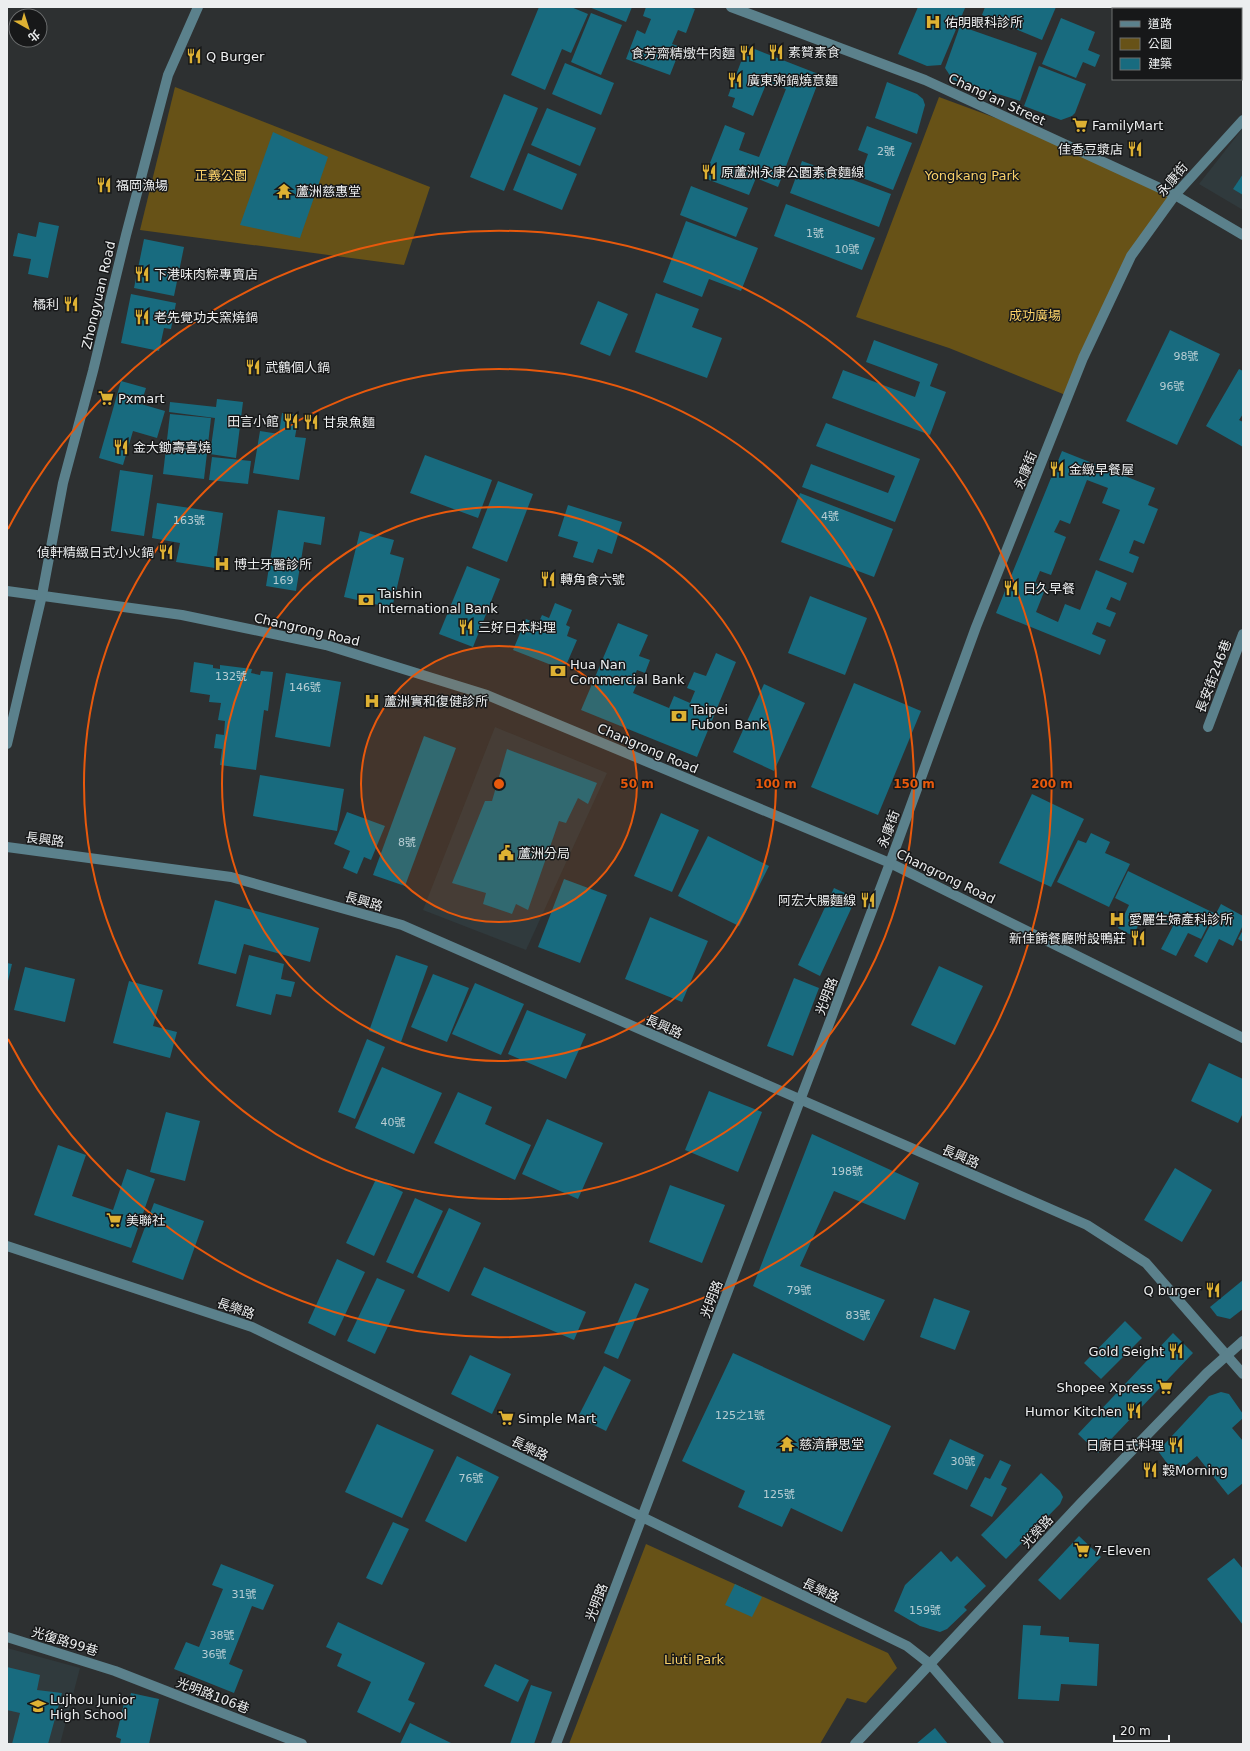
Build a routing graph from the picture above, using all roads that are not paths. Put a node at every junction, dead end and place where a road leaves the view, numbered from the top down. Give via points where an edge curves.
1 (198, 7) edge
2 (731, 7) edge
3 (1243, 120) edge
4 (1175, 195) junction
5 (1243, 235) edge
6 (7, 591) edge
7 (42, 595) junction
8 (1243, 634) edge
9 (1208, 727) dead end
10 (7, 744) edge
11 (7, 847) edge
12 (890, 863) junction
13 (1243, 1038) edge
14 (800, 1100) junction
15 (7, 1246) edge
16 (1243, 1341) edge
17 (1227, 1354) junction
18 (1243, 1374) edge
19 (642, 1517) junction
20 (7, 1637) edge
21 (930, 1664) junction
22 (115, 1671) joint
23 (302, 1744) edge
24 (556, 1744) edge
25 (855, 1744) edge
26 (999, 1744) edge

1 - 7 street, Zhongyuan Road via 168,75 63,483
2 - 4 street, Chang'an Street via 925,80
3 - 4 street, 永康街
4 - 5 street, Chang'an Street
4 - 12 street, 永康街 via 1131,256 1083,358 976,627
6 - 7 street, Changrong Road
7 - 10 street, Zhongyuan Road
7 - 12 street, Changrong Road via 182,615 326,645 487,695
8 - 9 street, 長安街246巷
11 - 14 street, 長興路 via 231,877 402,925
12 - 13 street, Changrong Road
12 - 14 street, 光明路
14 - 17 street, 長興路 via 1087,1225 1146,1263
14 - 19 street, 光明路
15 - 19 street, 長樂路 via 252,1327
16 - 17 street, 光榮路
17 - 18 street, 長興路
17 - 21 street, 光榮路 via 1080,1503
19 - 21 street, 長樂路 via 907,1646
19 - 24 street, 光明路
20 - 22 street, 光復路99巷
21 - 25 street, 光榮路
21 - 26 street, 長樂路
22 - 23 street, 光明路106巷

